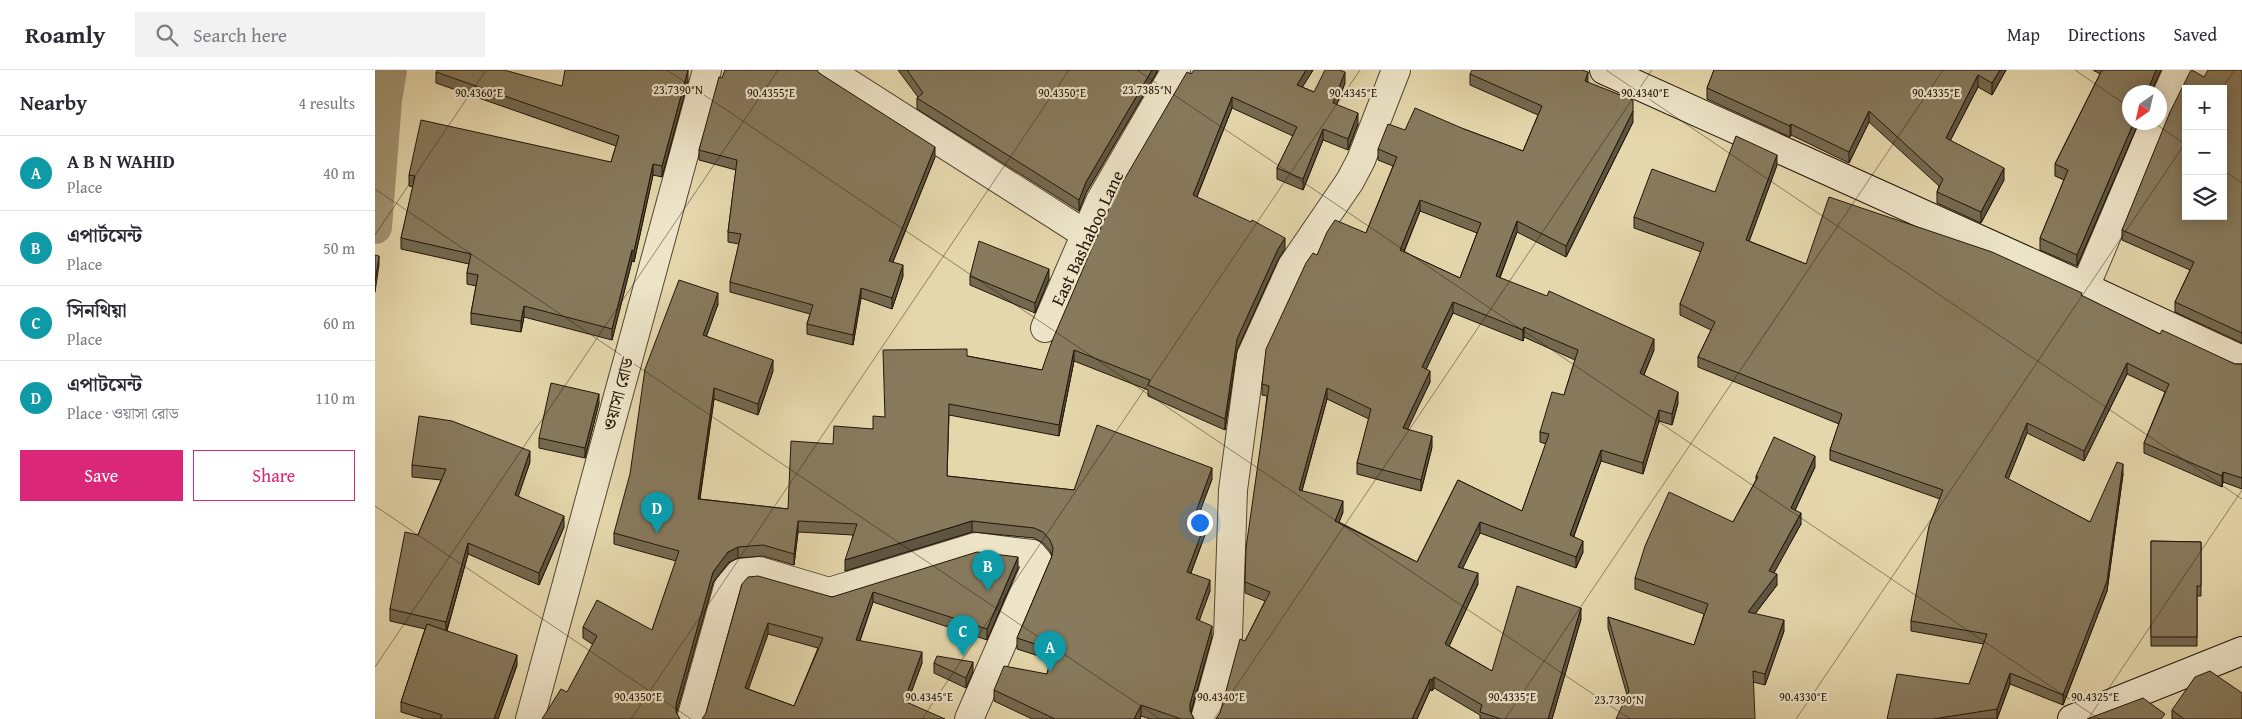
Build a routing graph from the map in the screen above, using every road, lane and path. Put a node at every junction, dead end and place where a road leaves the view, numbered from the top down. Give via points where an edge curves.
1 (707, 70) edge
2 (1176, 70) edge
3 (1396, 70) edge
4 (1603, 70) edge
5 (2177, 70) edge
6 (844, 73) edge
7 (2167, 93) edge
8 (2152, 130) edge
9 (1085, 234) junction
10 (2085, 287) junction
11 (1045, 328) dead end
12 (2242, 360) edge
13 (2242, 652) edge
14 (530, 719) edge
15 (691, 719) edge
16 (969, 719) edge
17 (1205, 719) edge
18 (2072, 719) edge

1 - 14 street, ওয়াসা রোড
2 - 9 street, East Bashaboo Lane
3 - 17 street via 1350,182 1292,266 1251,356 1233,490 1229,636
4 - 10 street
5 - 7 street
6 - 9 street
8 - 10 street
9 - 11 street, East Bashaboo Lane
10 - 12 street
13 - 18 street
15 - 16 street via 728,588 740,573 759,571 829,592 976,547 1032,554 1039,561

